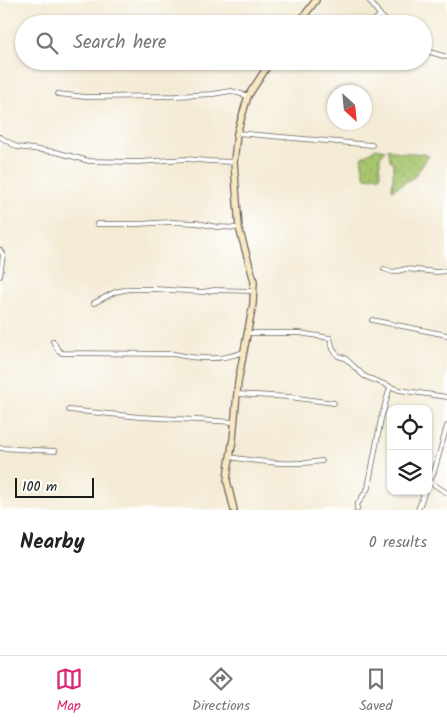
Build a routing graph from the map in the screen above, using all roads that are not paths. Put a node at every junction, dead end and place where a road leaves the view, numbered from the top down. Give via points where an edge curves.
1 (316, 0) edge
2 (369, 0) edge
3 (305, 15) edge
4 (380, 15) edge
5 (432, 53) edge
6 (447, 57) edge
7 (265, 70) edge
8 (58, 94) dead end
9 (248, 96) junction
10 (238, 133) junction
11 (0, 137) edge
12 (372, 145) dead end
13 (234, 162) junction
14 (97, 224) dead end
15 (239, 228) junction
16 (0, 250) edge
17 (384, 269) dead end
18 (447, 271) edge
19 (0, 276) edge
20 (254, 291) junction
21 (94, 303) dead end
22 (372, 320) dead end
23 (248, 333) junction
24 (447, 335) edge
25 (52, 341) dead end
26 (243, 352) junction
27 (390, 387) junction
28 (237, 394) junction
29 (447, 397) edge
30 (334, 403) dead end
31 (69, 410) dead end
32 (235, 422) junction
33 (447, 426) edge
34 (0, 448) edge
35 (55, 451) dead end
36 (230, 457) junction
37 (322, 461) dead end
38 (432, 476) edge
39 (432, 485) edge
40 (447, 493) edge
41 (424, 495) edge
42 (234, 510) edge
43 (357, 510) edge
44 (418, 510) edge

1 - 3 street
2 - 4 street
5 - 6 street
7 - 9 street
8 - 9 street via 86,97 176,96 231,91
9 - 10 street
10 - 12 street
10 - 13 street
11 - 13 street via 17,147 56,152 88,161 187,159
13 - 15 street
14 - 15 street via 171,222
15 - 20 street via 251,267
16 - 19 street via 3,255
17 - 18 street via 393,272 406,269
20 - 21 street via 129,289
20 - 23 street
22 - 24 street
23 - 26 street
23 - 27 street via 300,333 330,338 338,356 345,358 364,376
25 - 26 street via 62,353 222,358
26 - 28 street
27 - 29 street
27 - 43 street via 368,488
28 - 30 street
28 - 32 street
31 - 32 street
32 - 36 street
33 - 38 street
34 - 35 street
36 - 37 street via 302,464
36 - 42 street via 227,481
39 - 40 street
41 - 44 street

